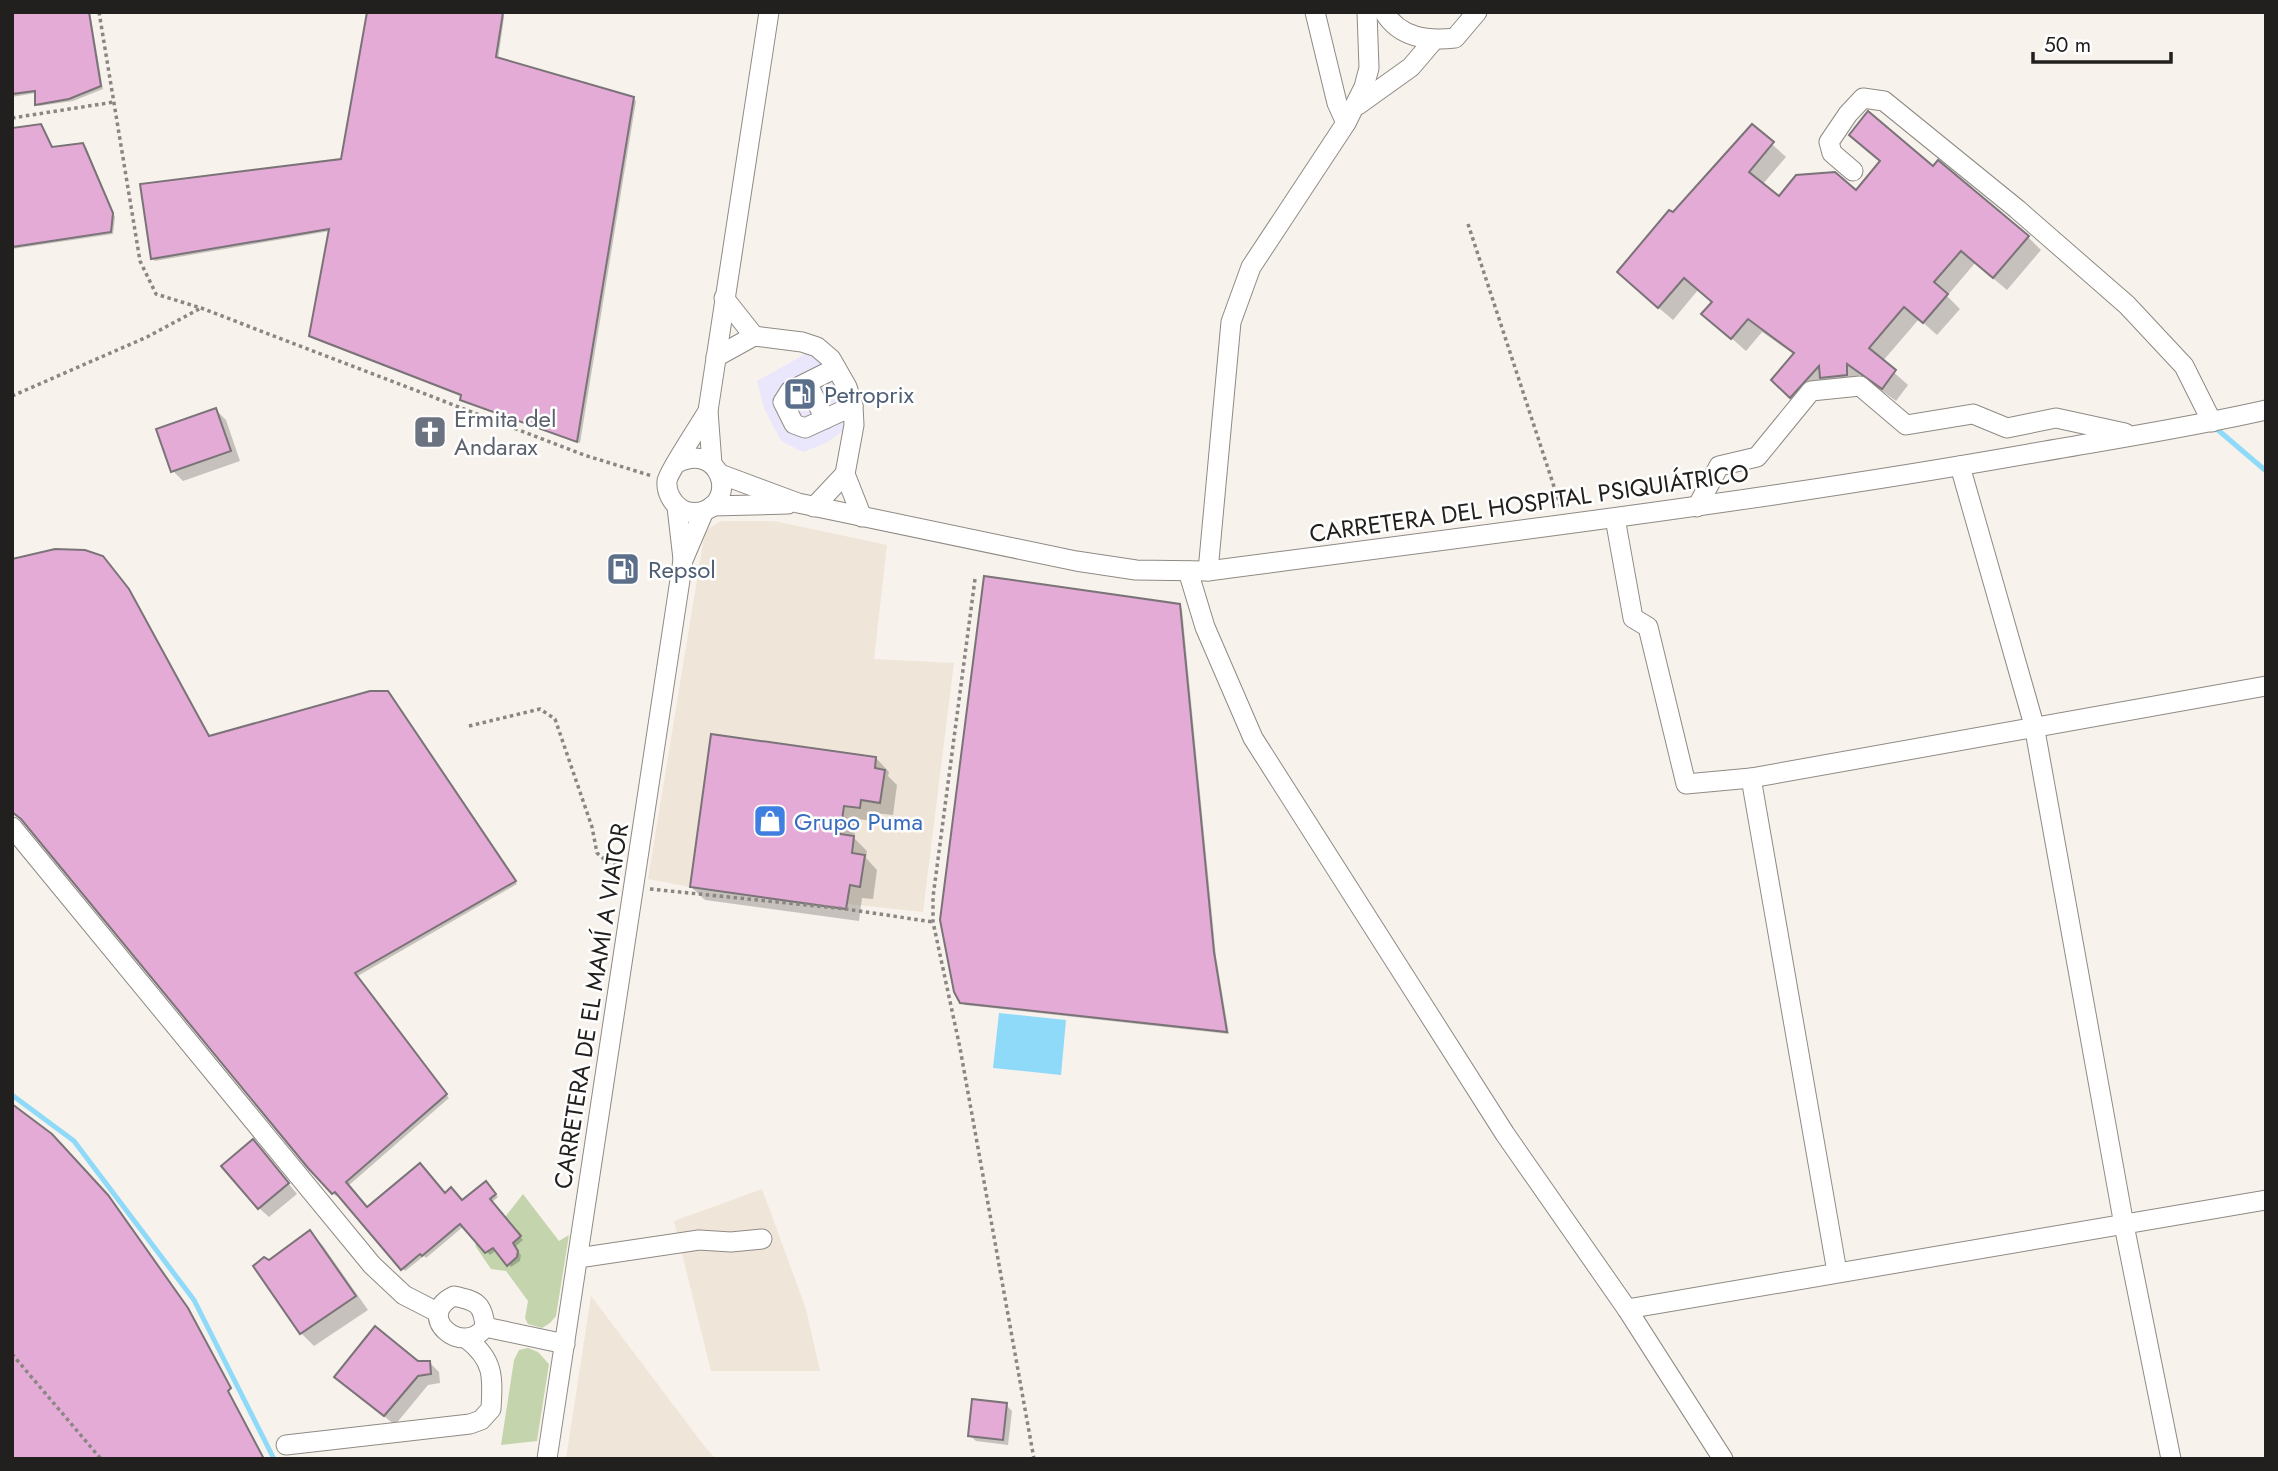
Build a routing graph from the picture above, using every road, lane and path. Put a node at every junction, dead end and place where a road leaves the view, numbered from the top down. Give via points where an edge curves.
1 (99, 12) edge
2 (769, 12) edge
3 (1315, 12) edge
4 (1367, 12) edge
5 (1384, 12) edge
6 (1477, 12) edge
7 (1434, 40) junction
8 (114, 102) junction
9 (1348, 116) junction
10 (12, 118) edge
11 (1853, 171) dead end
12 (1468, 224) dead end
13 (724, 298) junction
14 (201, 308) junction
15 (754, 336) junction
16 (716, 356) junction
17 (836, 368) junction
18 (807, 383) junction
19 (12, 396) edge
20 (853, 406) junction
21 (2266, 410) edge
22 (708, 411) junction
23 (825, 419) junction
24 (2211, 422) junction
25 (2133, 435) junction
26 (677, 463) junction
27 (1960, 466) junction
28 (716, 469) junction
29 (845, 474) junction
30 (667, 481) junction
31 (806, 505) junction
32 (677, 507) junction
33 (1697, 507) junction
34 (708, 509) junction
35 (862, 517) junction
36 (1615, 518) junction
37 (1566, 524) junction
38 (683, 559) junction
39 (1198, 571) junction
40 (975, 579) dead end
41 (2266, 686) edge
42 (2035, 725) junction
43 (468, 726) dead end
44 (1751, 778) junction
45 (12, 827) edge
46 (636, 866) junction
47 (633, 888) junction
48 (933, 922) junction
49 (2266, 1200) edge
50 (2124, 1224) junction
51 (762, 1239) dead end
52 (578, 1258) junction
53 (1837, 1272) junction
54 (1627, 1309) junction
55 (437, 1312) junction
56 (485, 1327) junction
57 (467, 1339) junction
58 (565, 1344) junction
59 (12, 1354) edge
60 (286, 1445) dead end
61 (101, 1459) edge
62 (547, 1459) edge
63 (1034, 1459) edge
64 (1723, 1459) edge
65 (2171, 1459) edge

1 - 8 path
2 - 13 street
3 - 9 street via 1337,103
4 - 9 street via 1369,68
5 - 7 street via 1406,34
6 - 7 street via 1455,38
7 - 9 street via 1411,67
8 - 10 path
8 - 14 path via 140,261 156,294
9 - 39 street via 1251,267 1231,322
11 - 24 street via 1832,153 1829,142 1863,98 1884,101 2127,305 2184,366
12 - 37 path
13 - 15 street
13 - 16 street
14 - 19 path
14 - 30 path via 584,455
15 - 16 street
15 - 17 street via 817,347
16 - 22 street
17 - 18 street
17 - 20 street
18 - 23 street
18 - 23 street via 790,391 783,402 794,424 805,428
20 - 23 street
20 - 29 street
21 - 24 street, CARRETERA DEL HOSPITAL PSIQUIÁTRICO
22 - 26 street
22 - 28 street
24 - 25 street, CARRETERA DEL HOSPITAL PSIQUIÁTRICO
25 - 27 street, CARRETERA DEL HOSPITAL PSIQUIÁTRICO
25 - 33 street via 2056,418 2007,428 1973,414 1906,425 1860,386 1811,391 1757,457 1719,466
26 - 28 street via 695,458
26 - 30 street
27 - 33 street, CARRETERA DEL HOSPITAL PSIQUIÁTRICO
27 - 42 street
28 - 31 street
28 - 34 street via 722,490
29 - 31 street
29 - 35 street
30 - 32 street
31 - 34 street
31 - 35 street, CARRETERA DEL HOSPITAL PSIQUIÁTRICO
32 - 34 street
32 - 38 street
33 - 36 street, CARRETERA DEL HOSPITAL PSIQUIÁTRICO
34 - 38 street
35 - 39 street, CARRETERA DEL HOSPITAL PSIQUIÁTRICO via 1076,561 1136,570
36 - 37 street, CARRETERA DEL HOSPITAL PSIQUIÁTRICO
36 - 44 street via 1633,618 1648,627 1686,784
37 - 39 street, CARRETERA DEL HOSPITAL PSIQUIÁTRICO
38 - 46 street, CARRETERA DE EL MAMÍ A VIATOR
39 - 54 street via 1205,627 1253,738 1505,1134
40 - 48 path
41 - 42 street
42 - 44 street
42 - 50 street
43 - 46 path via 540,709 555,719 597,853 610,864
44 - 53 street
45 - 55 street via 372,1265 404,1295
46 - 47 street, CARRETERA DE EL MAMÍ A VIATOR
47 - 48 path
47 - 52 street, CARRETERA DE EL MAMÍ A VIATOR
48 - 63 path
49 - 50 street
50 - 53 street
50 - 65 street
51 - 52 street via 699,1240
52 - 58 street, CARRETERA DE EL MAMÍ A VIATOR
53 - 54 street
54 - 64 street
55 - 56 street via 443,1301 454,1296 473,1300 484,1312
55 - 57 street via 440,1325 450,1335
56 - 57 street via 480,1335
56 - 58 street
57 - 60 street via 482,1350 491,1369 491,1409 481,1420
58 - 62 street, CARRETERA DE EL MAMÍ A VIATOR
59 - 61 path

